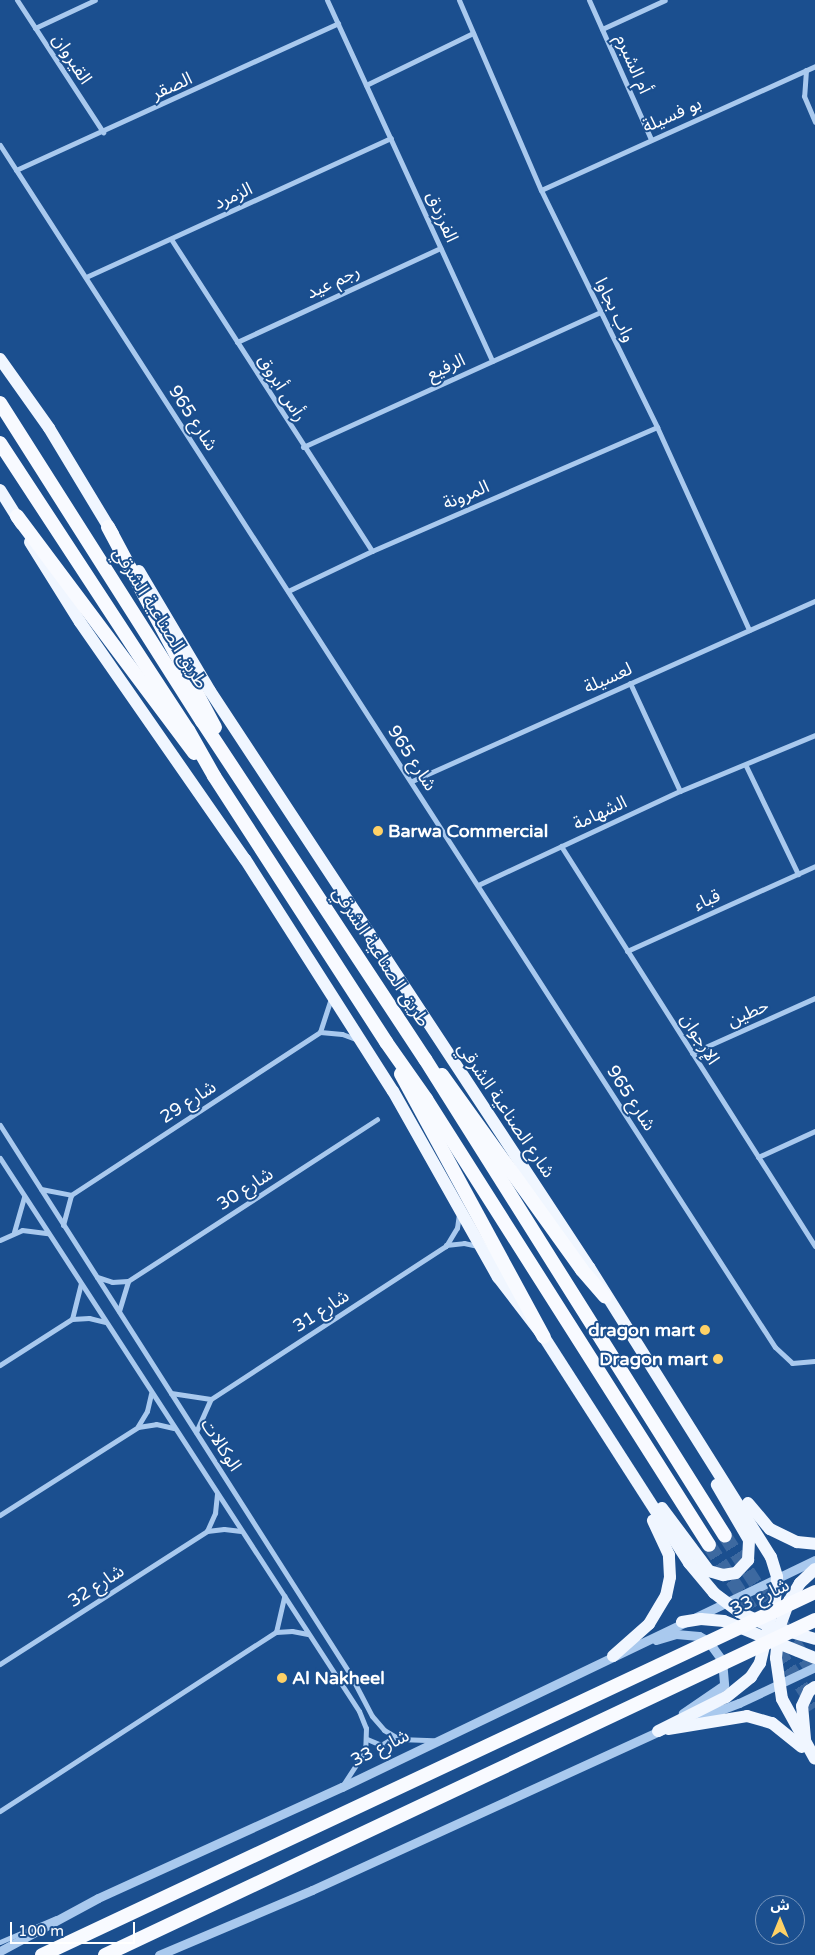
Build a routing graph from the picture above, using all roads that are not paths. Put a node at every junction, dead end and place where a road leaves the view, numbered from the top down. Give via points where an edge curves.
1 (17, 0) edge
2 (95, 0) edge
3 (327, 0) edge
4 (459, 0) edge
5 (589, 0) edge
6 (665, 0) edge
7 (338, 23) junction
8 (35, 28) junction
9 (602, 29) junction
10 (473, 33) junction
11 (815, 66) edge
12 (806, 70) junction
13 (366, 85) junction
14 (815, 122) edge
15 (103, 132) junction
16 (391, 138) junction
17 (651, 139) junction
18 (0, 145) edge
19 (16, 170) junction
20 (540, 190) junction
21 (171, 239) junction
22 (440, 248) junction
23 (86, 277) junction
24 (600, 312) junction
25 (237, 342) junction
26 (0, 359) edge
27 (492, 361) junction
28 (0, 402) edge
29 (657, 427) junction
30 (0, 443) edge
31 (303, 447) junction
32 (0, 490) edge
33 (17, 516) junction
34 (108, 528) junction
35 (372, 551) junction
36 (288, 591) junction
37 (815, 601) edge
38 (750, 630) junction
39 (630, 684) junction
40 (815, 735) edge
41 (232, 764) junction
42 (746, 766) junction
43 (214, 776) junction
44 (412, 781) junction
45 (680, 791) junction
46 (561, 846) junction
47 (815, 866) edge
48 (798, 874) junction
49 (478, 885) junction
50 (376, 945) joint
51 (627, 951) junction
52 (332, 996) junction
53 (815, 998) edge
54 (320, 1032) junction
55 (386, 1042) junction
56 (363, 1043) junction
57 (692, 1053) junction
58 (425, 1059) junction
59 (377, 1119) dead end
60 (0, 1125) edge
61 (815, 1131) edge
62 (758, 1156) junction
63 (0, 1158) edge
64 (41, 1189) junction
65 (24, 1195) junction
66 (71, 1195) junction
67 (458, 1208) junction
68 (63, 1225) junction
69 (14, 1232) junction
70 (48, 1233) junction
71 (0, 1240) edge
72 (446, 1246) junction
73 (815, 1246) edge
74 (482, 1249) junction
75 (97, 1276) junction
76 (128, 1281) junction
77 (81, 1284) junction
78 (604, 1296) junction
79 (119, 1312) junction
80 (72, 1319) junction
81 (106, 1322) junction
82 (544, 1337) junction
83 (815, 1362) edge
84 (0, 1365) edge
85 (151, 1392) junction
86 (171, 1393) junction
87 (211, 1398) junction
88 (138, 1427) junction
89 (174, 1428) junction
90 (689, 1428) junction
91 (196, 1432) junction
92 (626, 1464) junction
93 (217, 1494) junction
94 (0, 1516) edge
95 (207, 1531) junction
96 (241, 1532) junction
97 (725, 1536) tunnel mouth
98 (815, 1544) edge
99 (709, 1545) tunnel mouth
100 (815, 1560) edge
101 (815, 1569) edge
102 (777, 1577) junction
103 (815, 1592) edge
104 (284, 1596) junction
105 (726, 1602) junction
106 (815, 1620) edge
107 (682, 1622) junction
108 (775, 1627) junction
109 (276, 1632) junction
110 (308, 1634) junction
111 (815, 1639) edge
112 (772, 1641) junction
113 (641, 1643) junction
114 (613, 1656) junction
115 (815, 1658) edge
116 (0, 1664) edge
117 (815, 1668) edge
118 (778, 1684) junction
119 (815, 1687) edge
120 (658, 1731) junction
121 (394, 1737) junction
122 (367, 1739) junction
123 (441, 1740) junction
124 (806, 1745) junction
125 (815, 1759) edge
126 (342, 1787) junction
127 (0, 1811) edge
128 (61, 1918) junction
129 (0, 1942) edge
130 (0, 1951) edge
131 (42, 1955) edge
132 (104, 1955) edge
133 (159, 1955) edge

1 - 8 street, القيروان
2 - 8 street
3 - 7 street, الفرزدق
4 - 10 street, واب بجاوا
5 - 9 street, أم الشبرم
6 - 9 street
7 - 13 street, الفرزدق
7 - 15 street, الصقر
8 - 15 street, القيروان
9 - 17 street, أم الشبرم
10 - 13 street
10 - 20 street, واب بجاوا
11 - 12 street, بو فسيلة
12 - 14 street via 804,96
12 - 17 street, بو فسيلة
13 - 16 street, الفرزدق
15 - 19 street, الصقر
16 - 21 street, الزمرد
16 - 22 street, الفرزدق
17 - 20 street, بو فسيلة
18 - 19 street, شارع 965
19 - 23 street, شارع 965
20 - 24 street, واب بجاوا
21 - 23 street, الزمرد
21 - 25 street, رأس أبروق
22 - 25 street, رجم عيد
22 - 27 street, الفرزدق
23 - 36 street, شارع 965
24 - 27 street, الرفيع
24 - 29 street, واب بجاوا
25 - 31 street, رأس أبروق
26 - 34 main road, طريق الصناعية الشرقي via 49,428
27 - 31 street, الرفيع
28 - 41 highway, طريق الصناعية الشرقي
29 - 35 street, المرونة
29 - 38 street, واب بجاوا
30 - 43 highway, طريق الصناعية الشرقي via 188,730
31 - 35 street, رأس أبروق
32 - 33 main road
33 - 43 highway via 158,708
33 - 52 main road via 80,622 197,787
34 - 41 highway via 124,563 210,716
34 - 50 main road, طريق الصناعية الشرقي via 132,560 210,690
35 - 36 street, المرونة
36 - 44 street, شارع 965
37 - 38 street, لعسيلة
38 - 39 street, لعسيلة
39 - 44 street, لعسيلة
39 - 45 street
40 - 42 street, الشهامة
41 - 58 highway, طريق الصناعية الشرقي
42 - 45 street, الشهامة
42 - 48 street
43 - 55 highway, طريق الصناعية الشرقي
44 - 49 street, شارع 965
45 - 46 street, الشهامة
46 - 49 street, الشهامة
46 - 51 street, الإرجوان
47 - 48 street, قباء
48 - 51 street, قباء
49 - 83 street, شارع 965 via 776,1347 792,1363
50 - 78 main road, شارع الصناعية الشرقي via 589,1267
51 - 57 street, الإرجوان
52 - 54 street
52 - 56 main road
53 - 57 street, حطين
54 - 56 street via 342,1034
54 - 66 street, شارع 29
55 - 82 highway via 416,1107
55 - 99 highway, طريق الصناعية الشرقي via 426,1099
56 - 67 main road
57 - 62 street, الإرجوان
58 - 78 highway via 445,1078
58 - 97 highway, طريق الصناعية الشرقي
59 - 76 street, شارع 30
60 - 64 street, الوكالات
61 - 62 street
62 - 73 street, الإرجوان
63 - 65 street, الوكالات
64 - 66 street
64 - 68 street, الوكالات
65 - 69 street via 22,1214
65 - 70 street, الوكالات
66 - 68 street
67 - 72 street via 457,1228
67 - 74 main road
68 - 75 street, الوكالات
69 - 70 street via 31,1229
69 - 71 street
70 - 77 street, الوكالات
72 - 74 street via 464,1243
72 - 87 street, شارع 31
74 - 82 main road via 510,1294
75 - 76 street via 112,1282
75 - 79 street, الوكالات
76 - 79 street
77 - 80 street
77 - 81 street, الوكالات
78 - 90 main road
79 - 86 street, الوكالات
80 - 81 street
80 - 84 street
81 - 85 street, الوكالات
82 - 92 main road
85 - 88 street via 147,1410
85 - 89 street, الوكالات
86 - 87 street
86 - 91 street, الوكالات
87 - 91 street
88 - 89 street via 156,1424
88 - 94 street
89 - 93 street, الوكالات
90 - 92 main road via 749,1540 748,1560 736,1573 723,1575 709,1571
90 - 98 main road via 770,1529 797,1542
90 - 102 main road via 764,1543
91 - 121 street, الوكالات via 350,1674 372,1716
92 - 105 main road via 697,1574
92 - 114 main road via 666,1545 670,1577 666,1596 655,1617
93 - 95 street
93 - 96 street, الوكالات
95 - 96 street
95 - 116 street, شارع 32
96 - 104 street, الوكالات
100 - 102 street, شارع 33
101 - 108 main road via 794,1591
102 - 105 street, شارع 33
102 - 108 main road
103 - 131 highway, شارع 33
104 - 109 street
104 - 110 street, الوكالات
105 - 107 street, شارع 33
105 - 108 main road
106 - 132 highway
107 - 112 main road via 701,1619 724,1621
107 - 113 street, شارع 33
108 - 111 main road
108 - 112 main road
109 - 110 street via 292,1630
109 - 127 street
110 - 122 street, الوكالات via 359,1710
112 - 115 main road
112 - 118 main road
112 - 120 main road via 740,1688
113 - 114 street, شارع 33
113 - 120 street via 676,1634 698,1636 714,1649 726,1672 721,1689
114 - 123 street, شارع 33
117 - 118 street
118 - 120 street via 713,1714
118 - 124 main road via 786,1709
119 - 124 main road via 809,1691 802,1706
120 - 125 main road via 733,1716 760,1718 783,1730
120 - 133 street via 312,1890
121 - 122 street via 381,1745
121 - 123 street via 419,1742
122 - 126 street via 359,1763
123 - 126 street, شارع 33
124 - 125 main road
126 - 128 street, شارع 33
128 - 129 street via 41,1922
128 - 130 street, شارع 33

